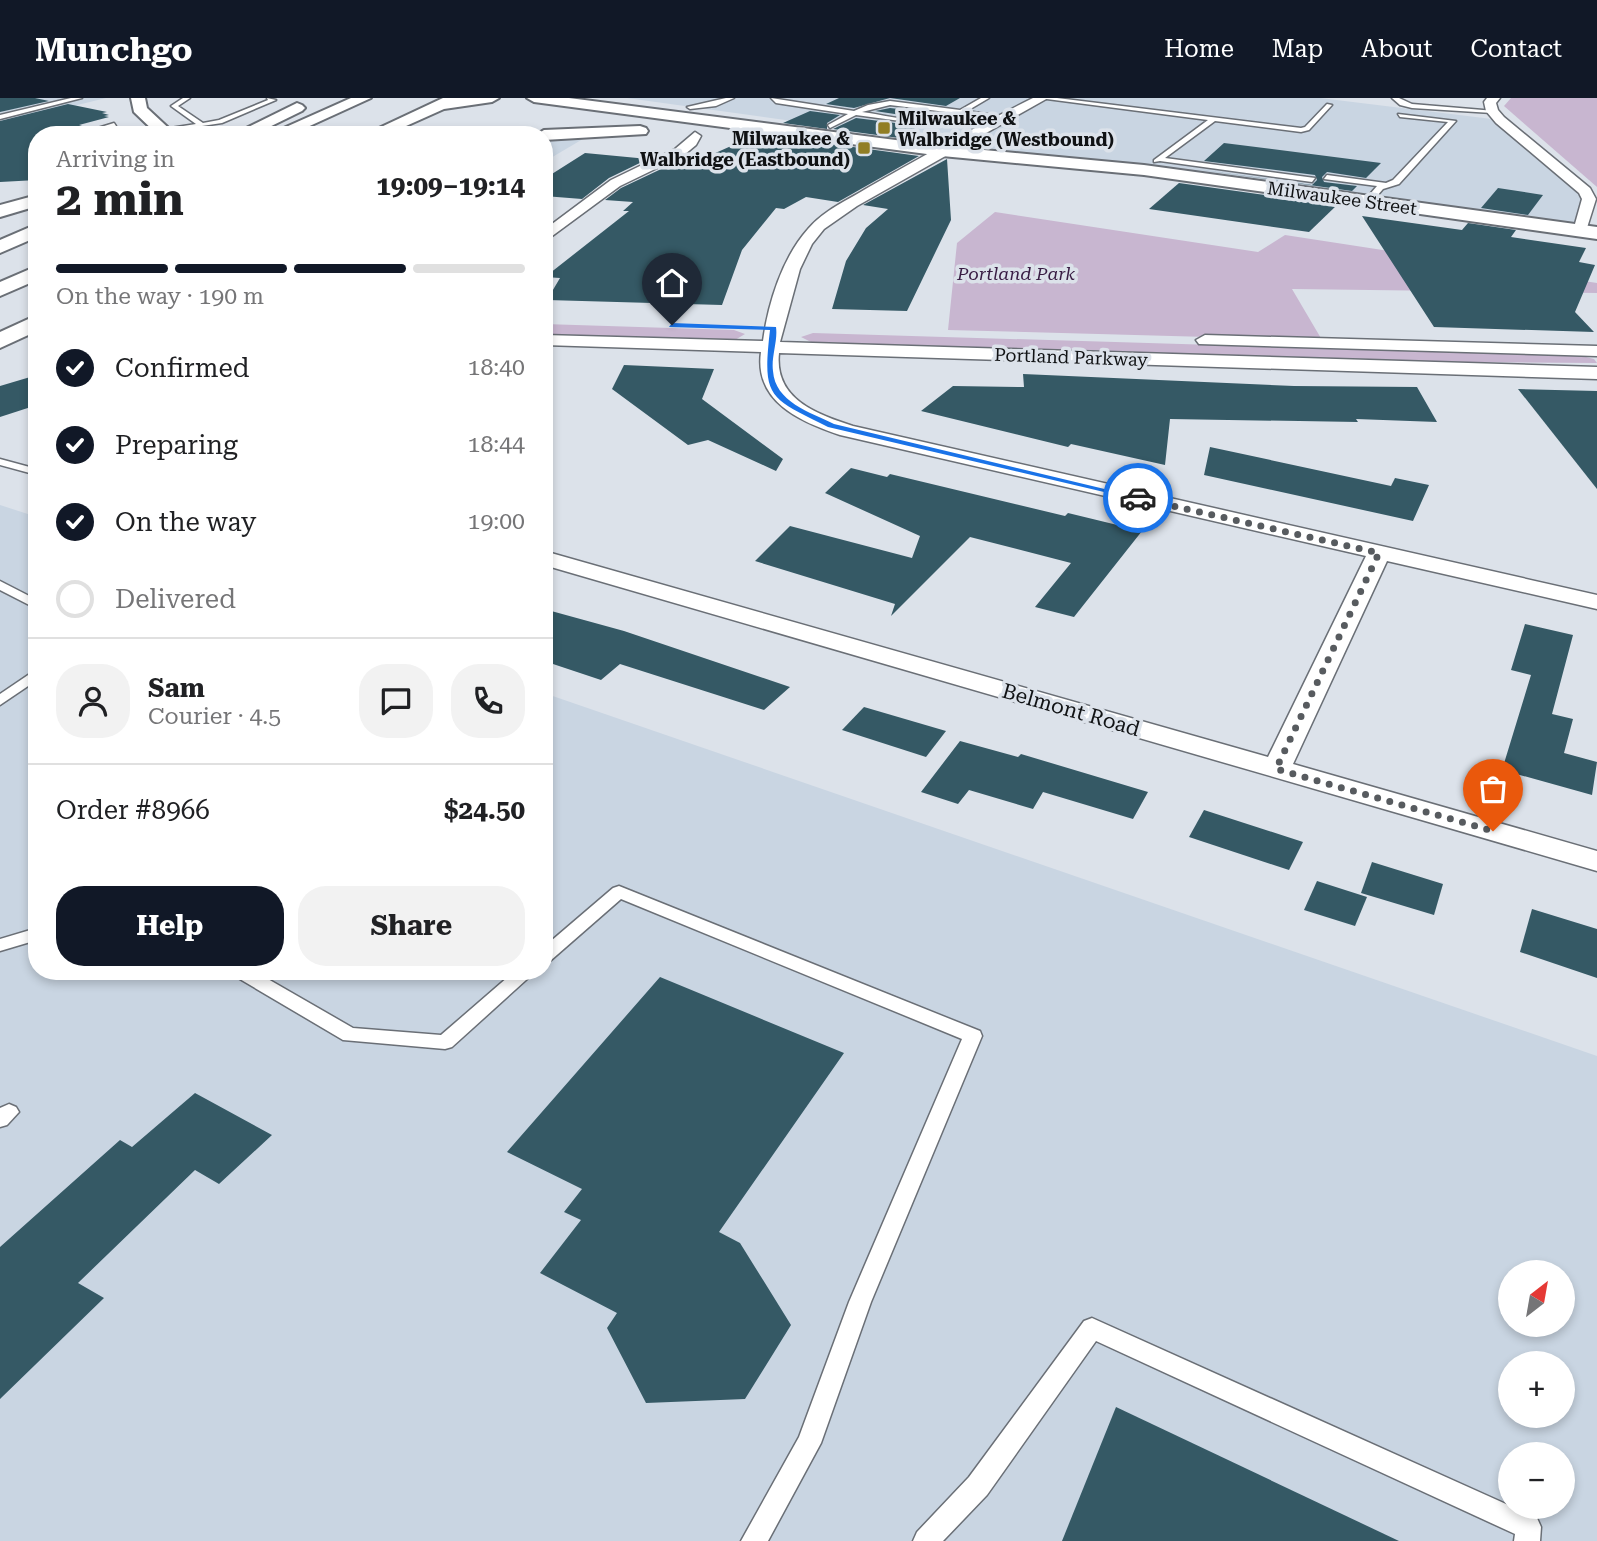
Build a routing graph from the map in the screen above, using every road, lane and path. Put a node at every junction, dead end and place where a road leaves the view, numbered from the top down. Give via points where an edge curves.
1 (79, 98) edge
2 (138, 98) edge
3 (187, 98) edge
4 (270, 98) edge
5 (456, 98) edge
6 (492, 98) edge
7 (534, 98) edge
8 (627, 98) edge
9 (731, 98) edge
10 (774, 98) edge
11 (986, 98) edge
12 (1042, 98) edge
13 (1395, 98) edge
14 (310, 103) dead end
15 (1492, 104) edge
16 (440, 105) junction
17 (1329, 105) dead end
18 (370, 106) edge
19 (962, 111) junction
20 (855, 113) junction
21 (1400, 115) dead end
22 (663, 116) junction
23 (0, 117) edge
24 (1003, 117) junction
25 (1213, 120) junction
26 (692, 121) junction
27 (114, 125) dead end
28 (830, 125) junction
29 (110, 126) edge
30 (158, 126) edge
31 (204, 126) joint
32 (260, 126) edge
33 (297, 126) edge
34 (336, 126) edge
35 (392, 126) edge
36 (593, 133) junction
37 (553, 135) edge
38 (949, 147) junction
39 (1151, 165) junction
40 (1327, 177) dead end
41 (1312, 180) dead end
42 (1387, 185) junction
43 (1368, 201) junction
44 (28, 203) edge
45 (0, 211) edge
46 (553, 231) edge
47 (1589, 232) edge
48 (28, 234) edge
49 (0, 247) edge
50 (28, 249) edge
51 (0, 262) edge
52 (28, 277) edge
53 (28, 281) edge
54 (0, 292) edge
55 (28, 327) edge
56 (773, 333) junction
57 (553, 340) edge
58 (1192, 340) dead end
59 (0, 341) edge
60 (1597, 351) edge
61 (1597, 373) edge
62 (0, 462) edge
63 (28, 470) edge
64 (1379, 553) junction
65 (553, 561) edge
66 (0, 585) edge
67 (28, 600) edge
68 (1597, 602) edge
69 (28, 680) edge
70 (0, 701) edge
71 (1276, 769) junction
72 (1597, 862) edge
73 (28, 937) edge
74 (0, 945) edge
75 (553, 949) edge
76 (255, 980) edge
77 (517, 980) edge
78 (754, 1541) edge
79 (926, 1541) edge
80 (1527, 1541) edge

1 - 23 lane
2 - 30 street via 139,109
3 - 31 lane via 174,106
4 - 31 lane via 273,100
5 - 16 street
6 - 16 street
7 - 22 street, Milwaukee Street
8 - 26 street, Milwaukee Street
9 - 26 lane
10 - 20 lane via 787,104
11 - 19 lane
12 - 24 street
12 - 25 lane
13 - 15 lane via 1412,106
14 - 32 street
15 - 47 street via 1586,191
16 - 35 street
17 - 25 lane via 1301,130
18 - 33 street via 336,109
18 - 34 street
19 - 20 lane via 877,104
19 - 20 lane via 930,123
19 - 24 lane
20 - 28 lane
21 - 42 lane via 1453,121 1396,182
22 - 26 street, Milwaukee Street
22 - 36 street
24 - 38 street
25 - 39 lane
26 - 28 street, Milwaukee Street via 716,110
26 - 36 street via 648,131
26 - 38 street, Milwaukee Street
26 - 46 street via 691,144 626,177
27 - 29 lane
28 - 38 street, Milwaukee Street
36 - 37 street
38 - 39 street, Milwaukee Street via 1087,163
38 - 56 street via 833,215 813,233 794,265
39 - 41 lane
39 - 43 street, Milwaukee Street
40 - 42 lane
42 - 43 lane
43 - 47 street, Milwaukee Street
44 - 45 street
48 - 49 street
50 - 51 street
52 - 54 street
53 - 54 street
55 - 59 street
56 - 57 street, Portland Parkway
56 - 61 street, Portland Parkway
56 - 64 street via 769,372 776,393 831,426
58 - 60 street
62 - 63 lane
64 - 68 street
64 - 71 street
65 - 71 street, Belmont Road
66 - 67 lane
69 - 70 lane
71 - 72 street, Belmont Road
73 - 74 lane
75 - 78 lane via 619,892 973,1036 860,1302 809,1443
76 - 77 lane via 350,1035 445,1042
79 - 80 lane via 978,1486 1092,1328 1528,1527

